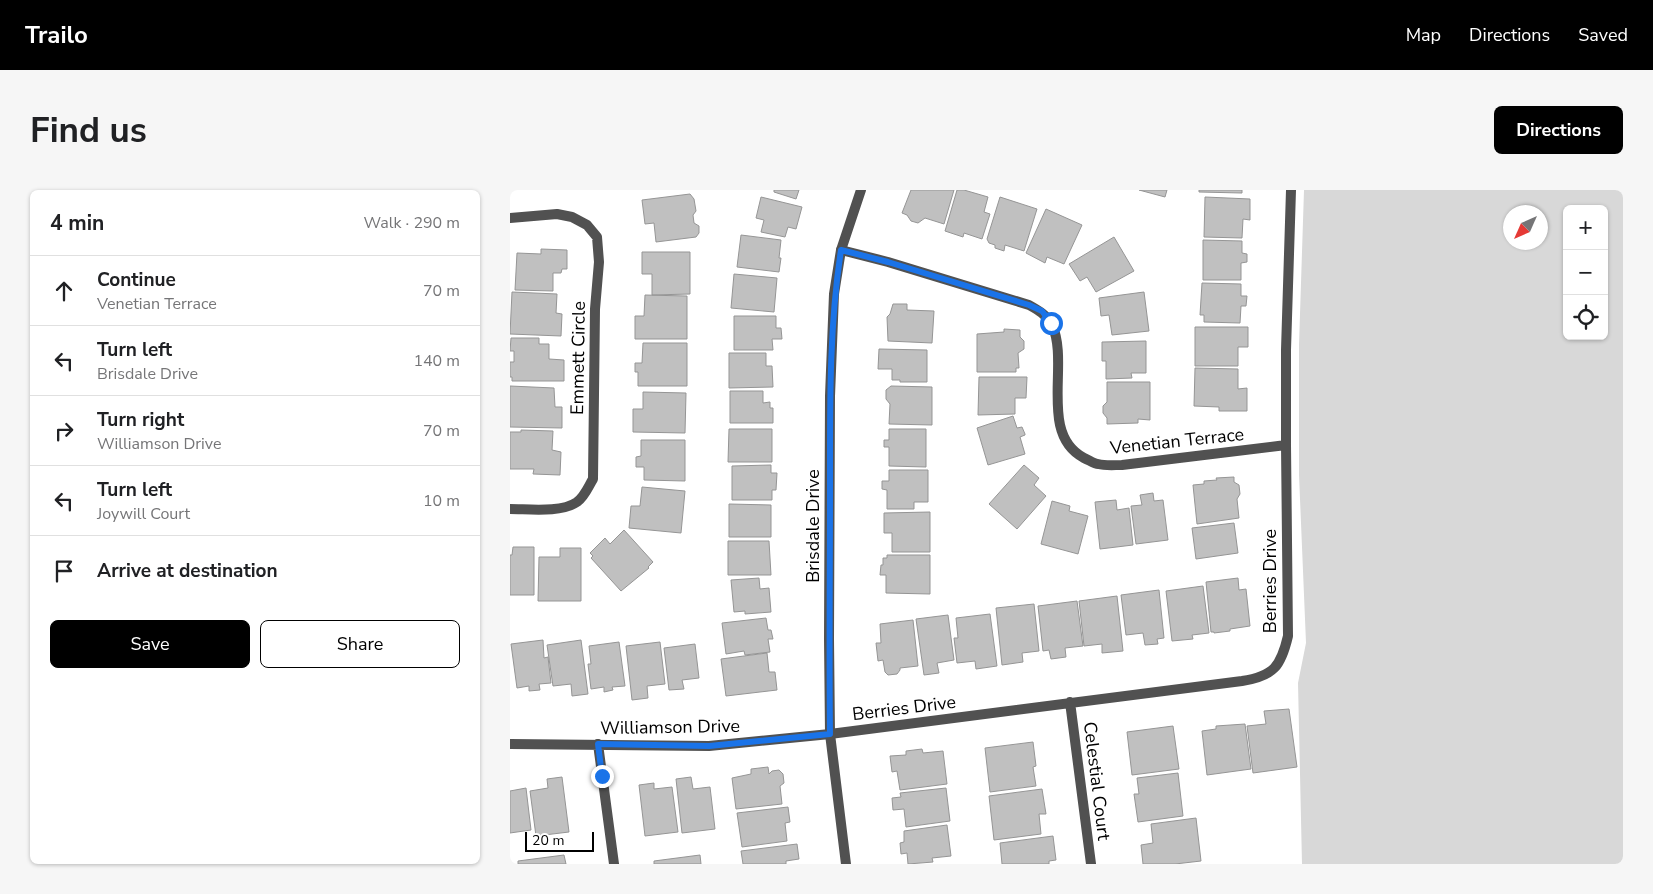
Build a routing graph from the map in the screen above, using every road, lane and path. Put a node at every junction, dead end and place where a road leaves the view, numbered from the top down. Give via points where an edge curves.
1 (861, 190) edge
2 (1291, 190) edge
3 (510, 218) edge
4 (841, 250) junction
5 (1286, 445) junction
6 (510, 509) edge
7 (1070, 702) junction
8 (830, 734) junction
9 (510, 744) edge
10 (598, 744) junction
11 (614, 864) edge
12 (846, 864) edge
13 (1091, 864) edge

1 - 4 street, Brisdale Drive
2 - 5 street, Berries Drive
3 - 6 street, Emmett Circle via 556,214 572,217 587,225 597,237 599,262 595,309 593,479 576,503 555,509
4 - 5 street, Venetian Terrace via 1042,311 1057,340 1058,413 1063,434 1074,452 1097,464 1122,465
4 - 8 street, Brisdale Drive via 834,294 830,396
5 - 7 street, Berries Drive via 1288,636 1284,656 1273,670 1257,679
7 - 8 street, Berries Drive
7 - 13 street, Celestial Court
8 - 10 street, Williamson Drive via 709,746
8 - 12 street, Brisdale Drive
9 - 10 street, Williamson Drive
10 - 11 street

